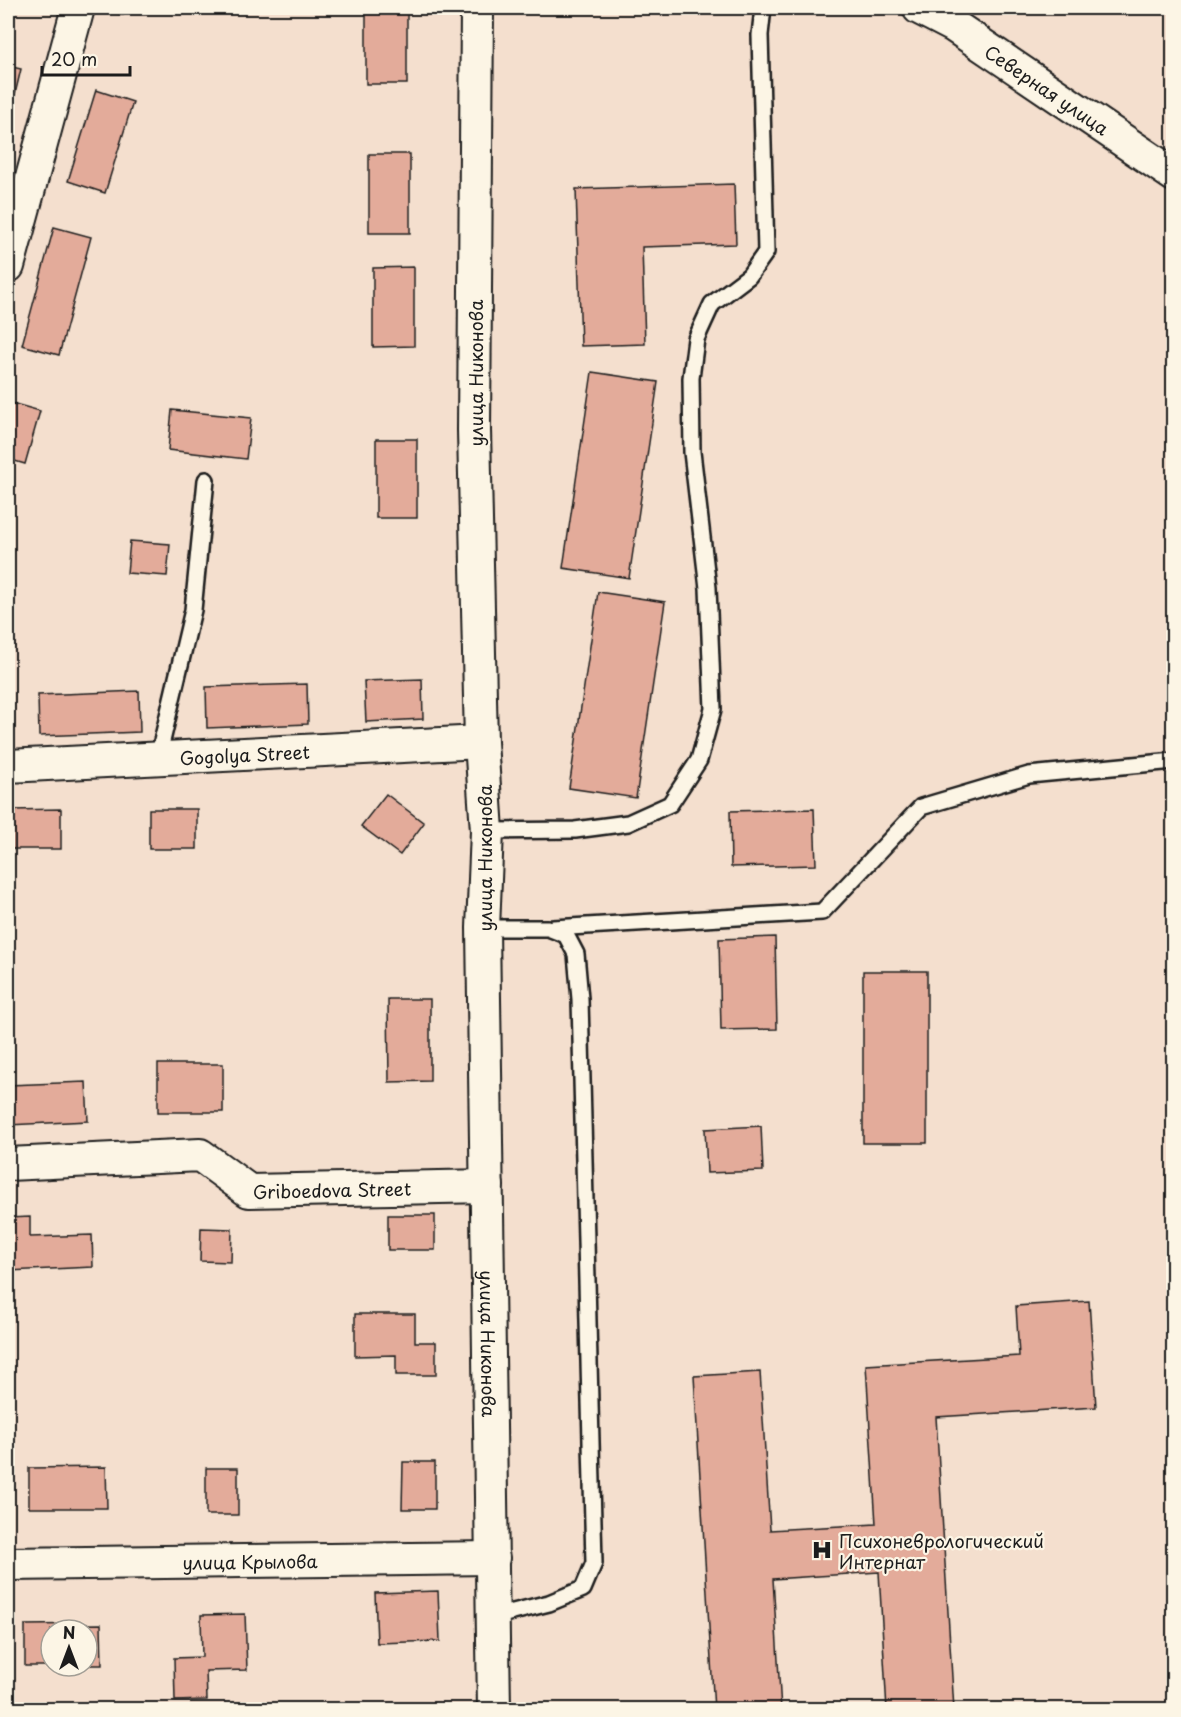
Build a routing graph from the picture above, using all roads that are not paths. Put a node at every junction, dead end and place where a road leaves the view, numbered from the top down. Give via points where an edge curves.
1 (78, 8) edge
2 (477, 8) edge
3 (763, 8) edge
4 (919, 8) edge
5 (1173, 175) edge
6 (8, 266) edge
7 (206, 480) dead end
8 (481, 742) junction
9 (158, 758) junction
10 (1173, 761) edge
11 (8, 766) edge
12 (487, 831) junction
13 (483, 928) junction
14 (548, 928) junction
15 (8, 1164) edge
16 (488, 1186) junction
17 (493, 1558) junction
18 (8, 1564) edge
19 (493, 1617) junction
20 (494, 1710) edge

1 - 6 street
2 - 8 street, улица Никонова via 474,430
3 - 12 lane via 760,35 766,252 749,276 712,304 696,339 691,378 692,452 708,588 713,709 699,760 670,804 628,824 575,830
4 - 5 street, Северная улица via 954,26
7 - 9 lane via 193,610
8 - 9 street, Gogolya Street
8 - 12 street, улица Никонова
9 - 11 street, Gogolya Street
10 - 14 lane via 1029,775 921,807 822,912
12 - 13 street, улица Никонова
13 - 14 lane
13 - 16 street, улица Никонова
14 - 19 lane via 566,935 576,954 580,999 594,1563 583,1589 549,1603
15 - 16 street, Griboedova Street via 200,1155 249,1191
16 - 17 street, улица Никонова
17 - 18 street, улица Крылова
17 - 19 street, улица Никонова
19 - 20 street, улица Никонова

